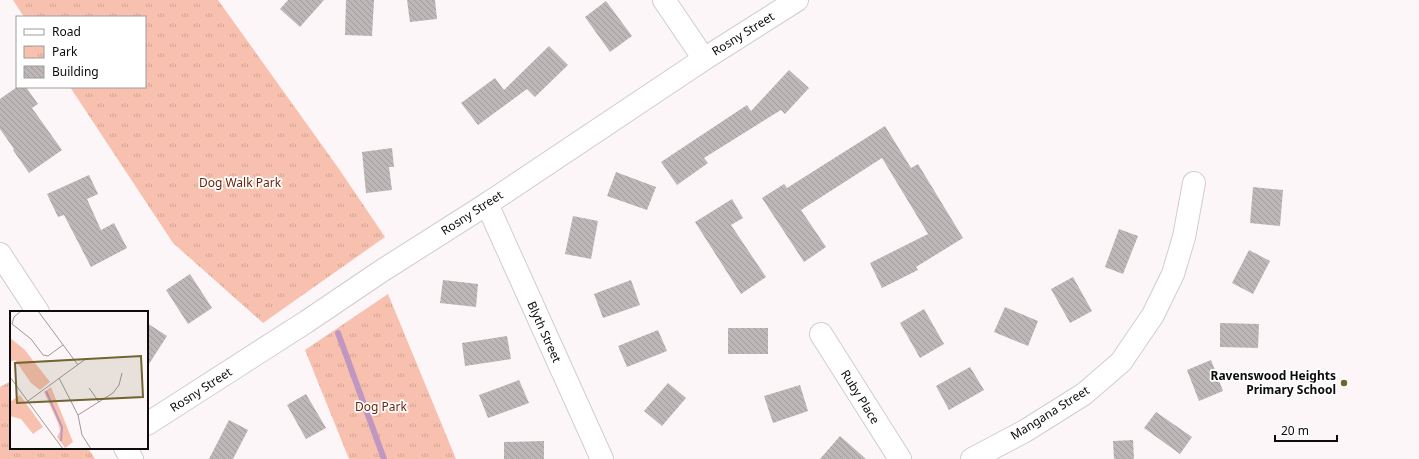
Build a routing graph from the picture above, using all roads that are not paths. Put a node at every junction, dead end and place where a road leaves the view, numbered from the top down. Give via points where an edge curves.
1 (664, 0) edge
2 (797, 0) edge
3 (704, 59) junction
4 (1194, 183) dead end
5 (487, 204) junction
6 (0, 254) edge
7 (37, 311) edge
8 (821, 334) dead end
9 (148, 423) edge
10 (126, 449) edge
11 (132, 459) edge
12 (602, 459) edge
13 (900, 459) edge
14 (972, 459) edge

1 - 3 street
2 - 3 street, Rosny Street
3 - 5 street, Rosny Street
4 - 14 street, Mangana Street via 1184,237 1173,274 1153,315 1121,362 1084,394
5 - 9 street, Rosny Street
5 - 12 street, Blyth Street
6 - 7 street
8 - 13 street, Ruby Place
10 - 11 street

